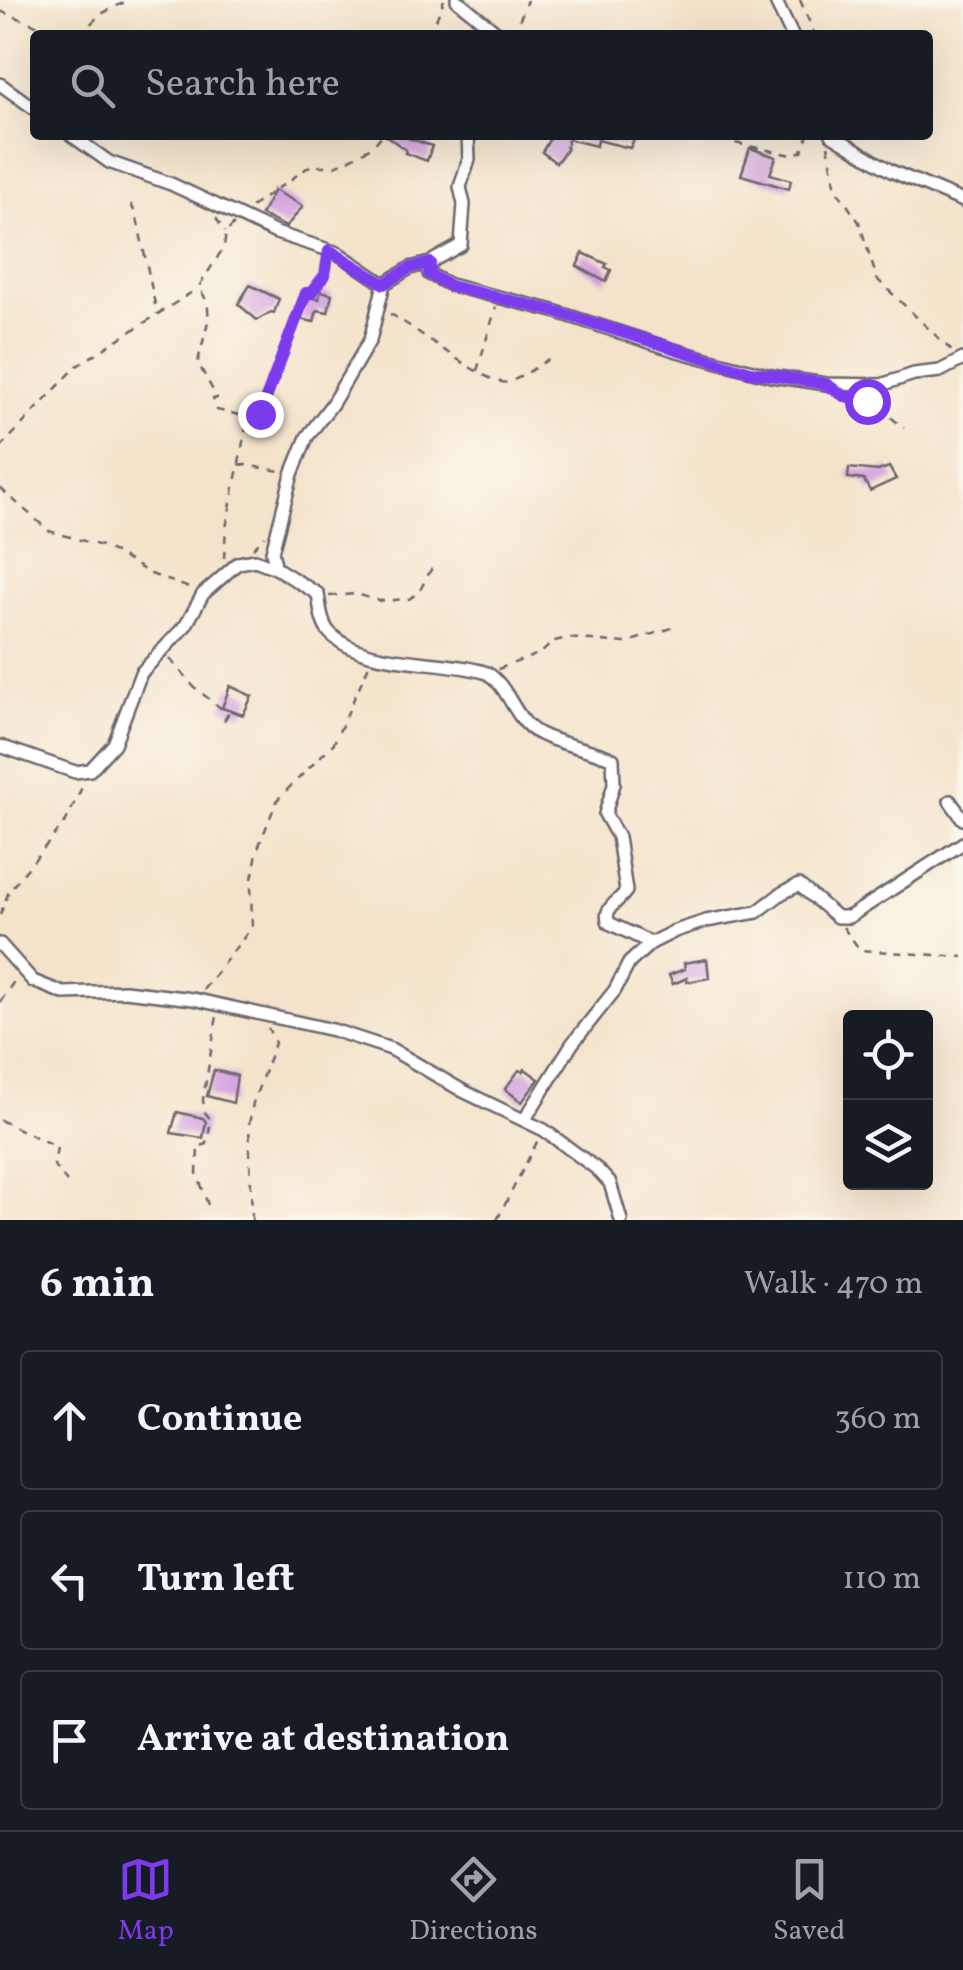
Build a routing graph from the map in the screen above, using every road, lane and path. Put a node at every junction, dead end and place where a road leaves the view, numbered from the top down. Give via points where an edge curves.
1 (129, 0) edge
2 (444, 0) edge
3 (457, 0) edge
4 (527, 0) edge
5 (776, 0) edge
6 (800, 0) edge
7 (0, 11) edge
8 (49, 30) edge
9 (85, 30) edge
10 (432, 30) edge
11 (494, 30) edge
12 (516, 30) edge
13 (790, 30) edge
14 (813, 30) edge
15 (0, 84) edge
16 (30, 105) edge
17 (78, 140) edge
18 (378, 140) edge
19 (468, 140) edge
20 (728, 140) edge
21 (806, 140) edge
22 (833, 140) edge
23 (839, 140) edge
24 (963, 201) edge
25 (130, 204) dead end
26 (242, 215) junction
27 (329, 250) junction
28 (430, 263) junction
29 (384, 284) junction
30 (198, 288) junction
31 (498, 297) junction
32 (380, 310) junction
33 (157, 314) junction
34 (550, 358) dead end
35 (962, 359) edge
36 (477, 373) junction
37 (844, 396) dead end
38 (248, 417) junction
39 (904, 428) dead end
40 (0, 448) edge
41 (238, 464) junction
42 (292, 474) junction
43 (0, 488) edge
44 (277, 524) junction
45 (238, 563) junction
46 (434, 564) dead end
47 (276, 568) junction
48 (225, 572) junction
49 (204, 594) junction
50 (318, 594) junction
51 (678, 626) dead end
52 (164, 649) junction
53 (373, 654) junction
54 (487, 673) junction
55 (222, 724) dead end
56 (0, 746) edge
57 (90, 770) junction
58 (950, 801) dead end
59 (963, 819) edge
60 (963, 843) edge
61 (0, 915) edge
62 (837, 917) junction
63 (0, 944) edge
64 (651, 944) junction
65 (963, 957) edge
66 (22, 971) junction
67 (193, 999) junction
68 (0, 1002) edge
69 (219, 1005) junction
70 (260, 1014) junction
71 (525, 1119) junction
72 (0, 1120) edge
73 (544, 1130) junction
74 (67, 1182) dead end
75 (208, 1205) dead end
76 (252, 1220) edge
77 (497, 1220) edge
78 (620, 1220) edge

1 - 9 path
2 - 10 path
3 - 11 street
4 - 12 path
5 - 13 street
6 - 14 path
7 - 8 path
15 - 16 street
17 - 26 street via 109,162
18 - 26 path via 345,162 310,166
19 - 28 street via 461,245
20 - 21 path via 792,155
22 - 35 path via 836,189 859,222 877,278
23 - 24 street via 890,172
25 - 33 path
26 - 27 street
26 - 30 path
27 - 29 street
27 - 38 path via 325,275 306,293 260,414
28 - 29 street
28 - 31 street via 429,274 450,286
29 - 32 street
30 - 33 path
30 - 38 path via 210,313 201,372 217,410
31 - 35 street via 750,372 826,384 881,385
31 - 36 path
32 - 36 path via 412,324
32 - 42 street via 370,340 307,437
33 - 40 path via 77,366
34 - 36 path via 507,382
37 - 39 path via 876,405
38 - 41 path
41 - 42 path
41 - 48 path
42 - 44 street
43 - 49 path via 50,531 105,548
44 - 45 path
44 - 47 street
45 - 47 street via 255,560
45 - 48 street
46 - 50 path via 419,592 400,601
47 - 50 street
48 - 49 street
49 - 52 street
50 - 53 street via 328,631
51 - 54 path via 625,642 554,641
52 - 55 path via 194,687 228,714
52 - 57 street via 142,673 114,744
53 - 54 street
53 - 67 path via 334,743 278,800 258,848 252,926
54 - 64 street via 537,732 613,760 604,814 618,837 626,891 606,916
56 - 57 street via 75,772
57 - 61 path via 66,821 9,891
58 - 59 street
60 - 62 street via 849,916
62 - 64 street via 800,885 757,912 706,921
62 - 65 path via 860,950
63 - 66 street
64 - 71 street via 629,962
66 - 67 street via 63,993
66 - 68 path
67 - 69 street
69 - 70 street
69 - 75 path via 203,1099 210,1131 195,1159
70 - 71 street via 392,1049
70 - 76 path via 275,1043 248,1124
71 - 73 street
72 - 74 path via 58,1147 54,1166
73 - 77 path
73 - 78 street via 610,1182

